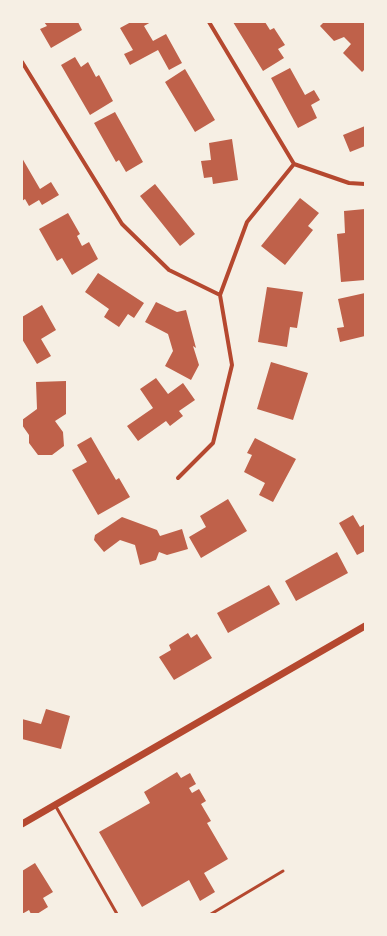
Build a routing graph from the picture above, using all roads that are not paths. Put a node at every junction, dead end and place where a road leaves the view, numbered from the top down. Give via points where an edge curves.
1 (209, 22) edge
2 (22, 62) edge
3 (294, 164) junction
4 (365, 184) edge
5 (220, 295) junction
6 (178, 478) dead end
7 (365, 626) edge
8 (55, 804) junction
9 (22, 823) edge
10 (283, 871) dead end
11 (117, 914) edge
12 (211, 914) edge

1 - 3 street
2 - 5 street via 122,224 169,270
3 - 4 street via 349,183
3 - 5 street via 247,222
5 - 6 street via 232,366 213,443
7 - 8 street
8 - 9 street
8 - 11 lane
10 - 12 lane

